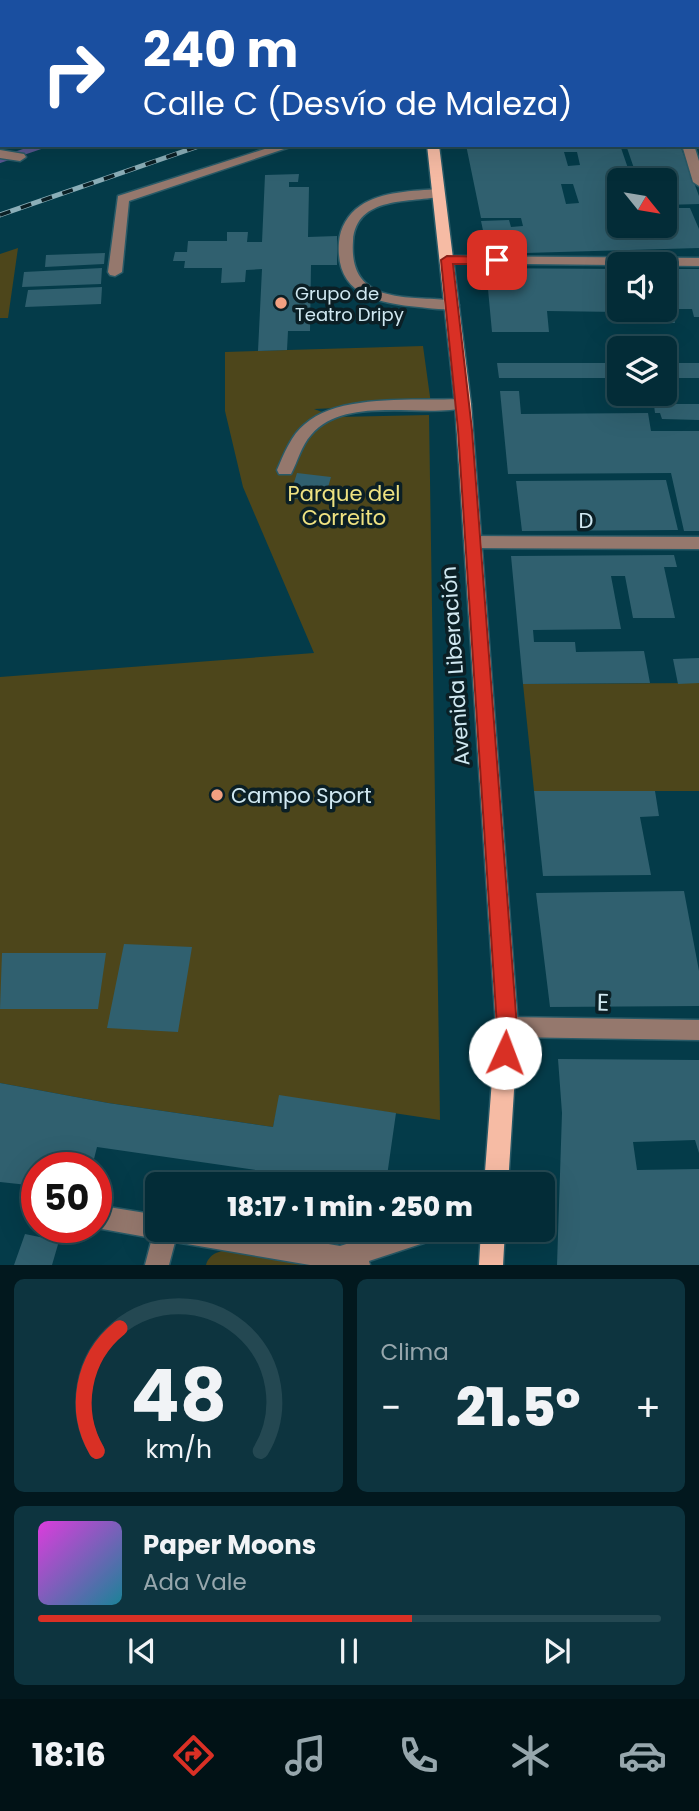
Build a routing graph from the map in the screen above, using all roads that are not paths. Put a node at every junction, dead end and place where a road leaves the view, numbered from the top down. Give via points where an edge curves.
1 (284, 147) edge
2 (433, 147) edge
3 (689, 147) edge
4 (0, 155) edge
5 (20, 158) dead end
6 (699, 182) edge
7 (439, 193) junction
8 (447, 260) junction
9 (699, 262) edge
10 (115, 272) dead end
11 (452, 305) junction
12 (463, 404) junction
13 (285, 470) dead end
14 (473, 541) junction
15 (699, 543) edge
16 (507, 1027) junction
17 (699, 1030) edge
18 (497, 1172) edge
19 (112, 1220) edge
20 (145, 1225) edge
21 (163, 1242) edge
22 (237, 1242) edge
23 (400, 1242) edge
24 (492, 1242) edge
25 (345, 1263) edge
26 (157, 1265) edge
27 (491, 1265) edge

1 - 10 street via 123,199
2 - 7 main road, Avenida Liberación
3 - 6 street
4 - 5 street
7 - 8 main road, Avenida Liberación
7 - 11 street via 392,197 355,216 345,235 347,273 360,288 379,297
8 - 9 street
8 - 11 main road, Avenida Liberación
11 - 12 main road, Avenida Liberación
12 - 13 street via 347,409 317,421 299,440
12 - 14 main road, Avenida Liberación
14 - 15 street, D
14 - 16 main road, Avenida Liberación
16 - 17 street, E
16 - 18 main road, Avenida Liberación
19 - 20 street
21 - 26 street
22 - 25 street
23 - 25 street
24 - 27 main road

